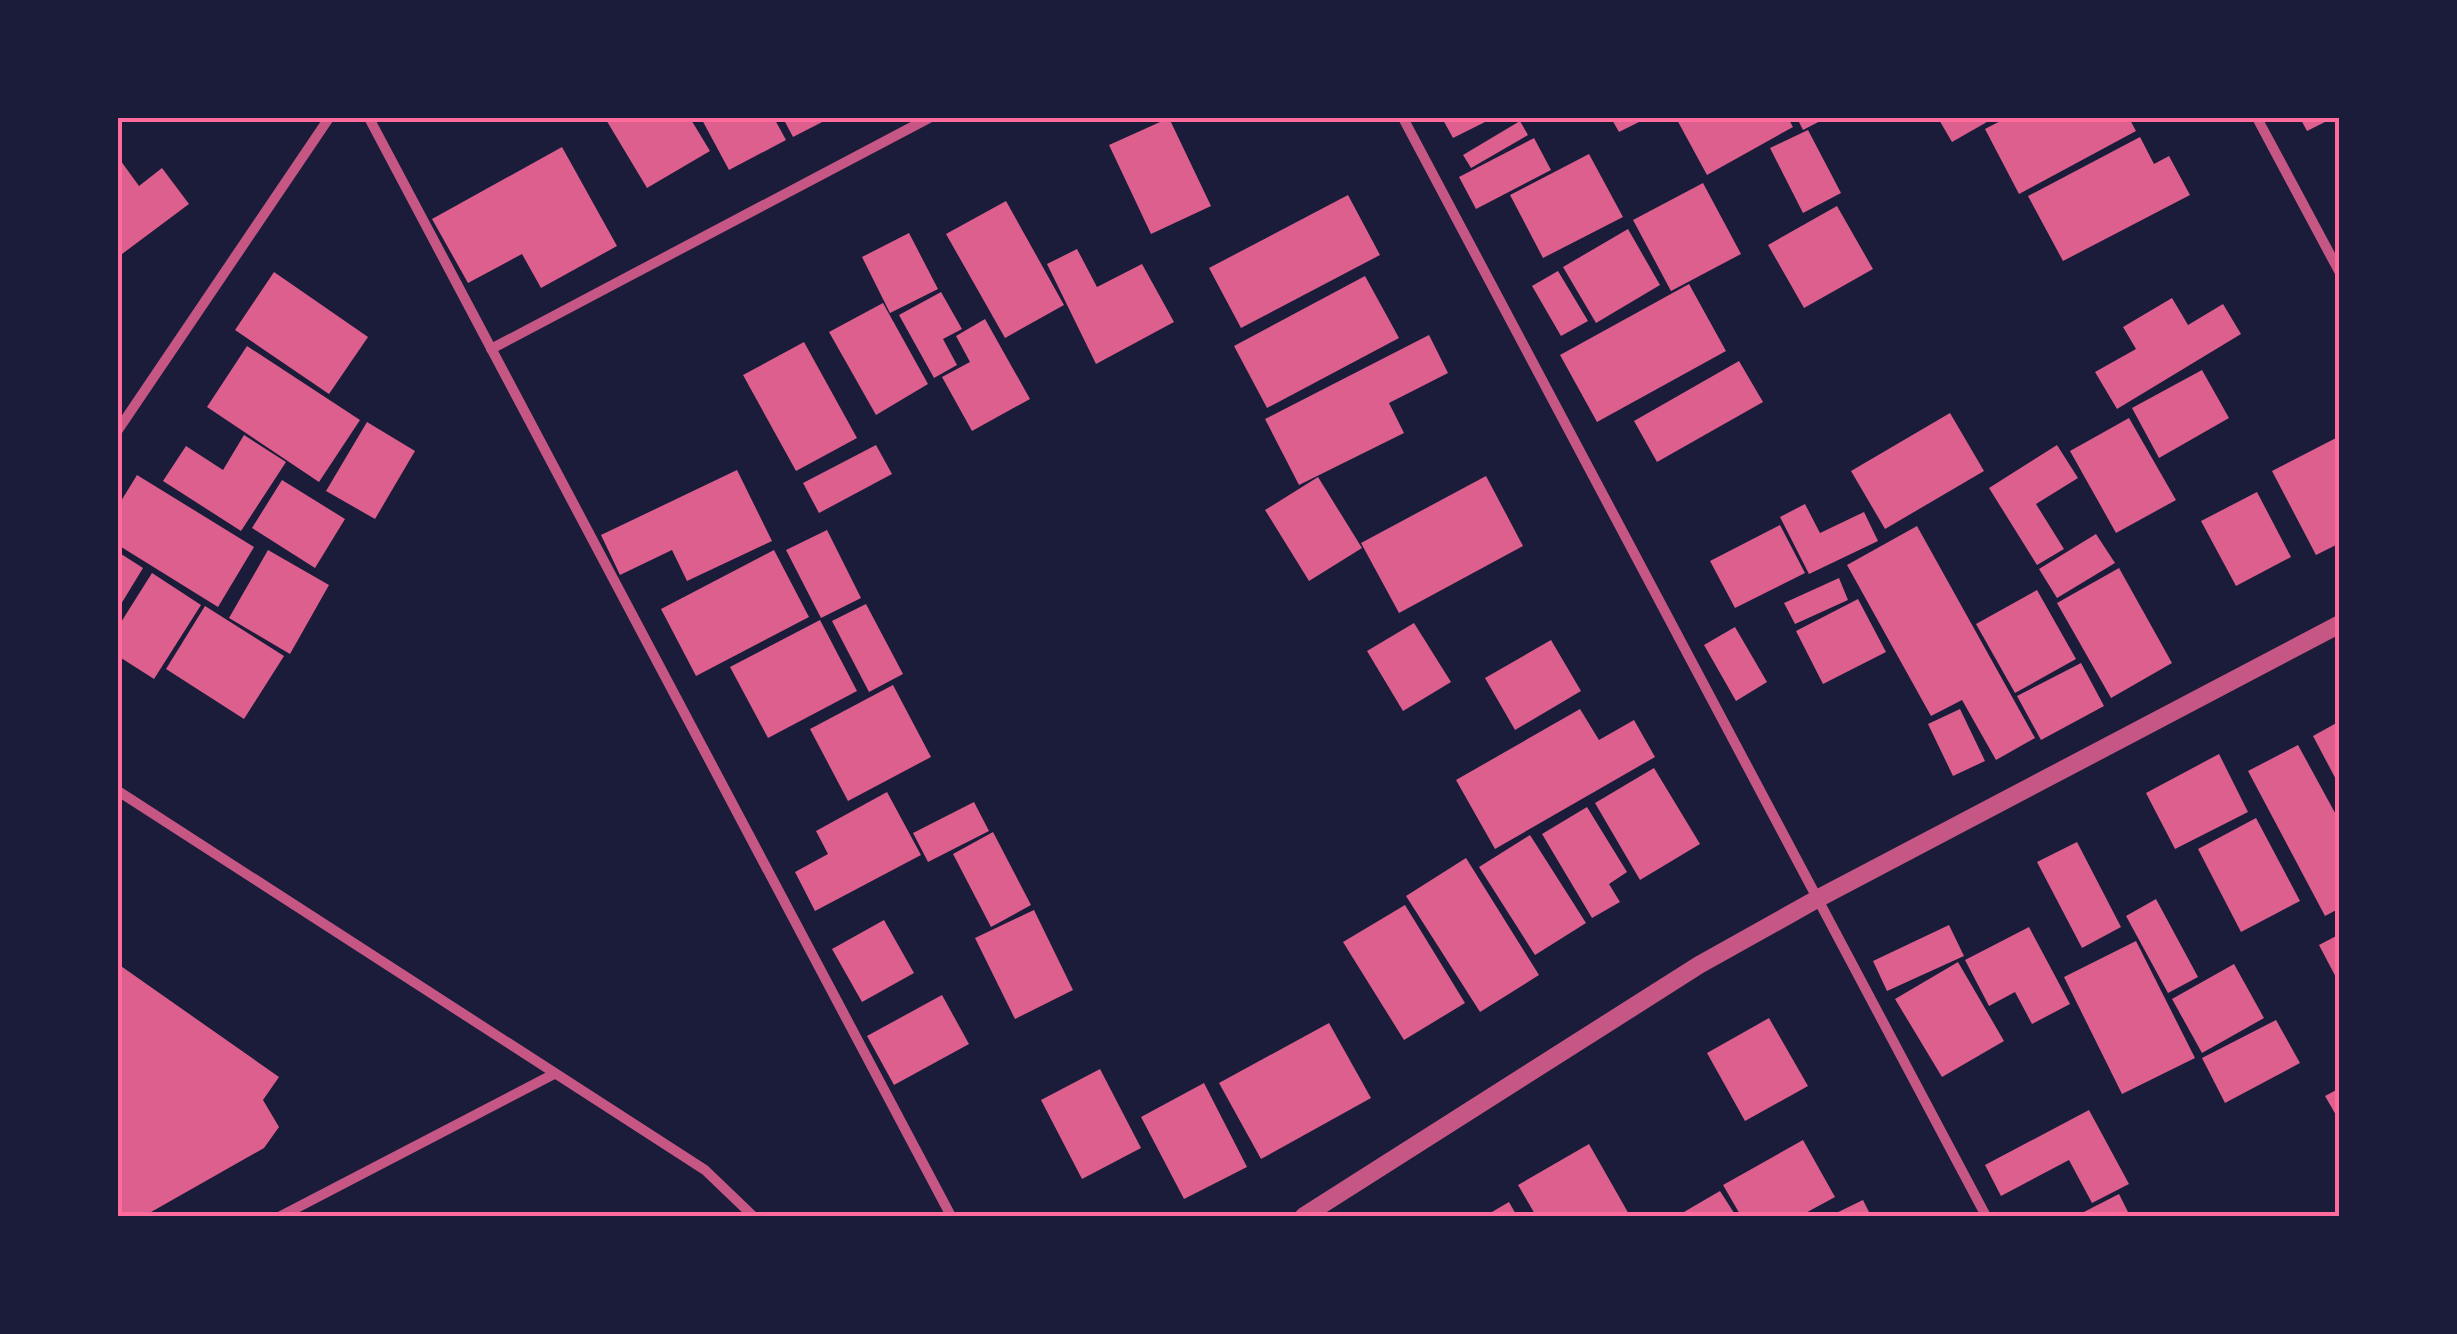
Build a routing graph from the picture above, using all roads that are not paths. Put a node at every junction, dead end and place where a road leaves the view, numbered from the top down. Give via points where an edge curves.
1 (329, 118) edge
2 (368, 118) edge
3 (930, 118) edge
4 (1403, 118) edge
5 (2257, 118) edge
6 (2340, 273) edge
7 (491, 348) junction
8 (118, 430) edge
9 (2340, 624) edge
10 (118, 790) edge
11 (1817, 899) junction
12 (554, 1074) junction
13 (280, 1216) edge
14 (753, 1216) edge
15 (951, 1216) edge
16 (1304, 1216) edge
17 (1986, 1216) edge

1 - 8 street
2 - 7 street
3 - 7 street
4 - 11 street
5 - 6 street
7 - 15 street
9 - 11 street
10 - 12 street
11 - 16 street via 1699,965
11 - 17 street
12 - 13 street
12 - 14 street via 705,1170

